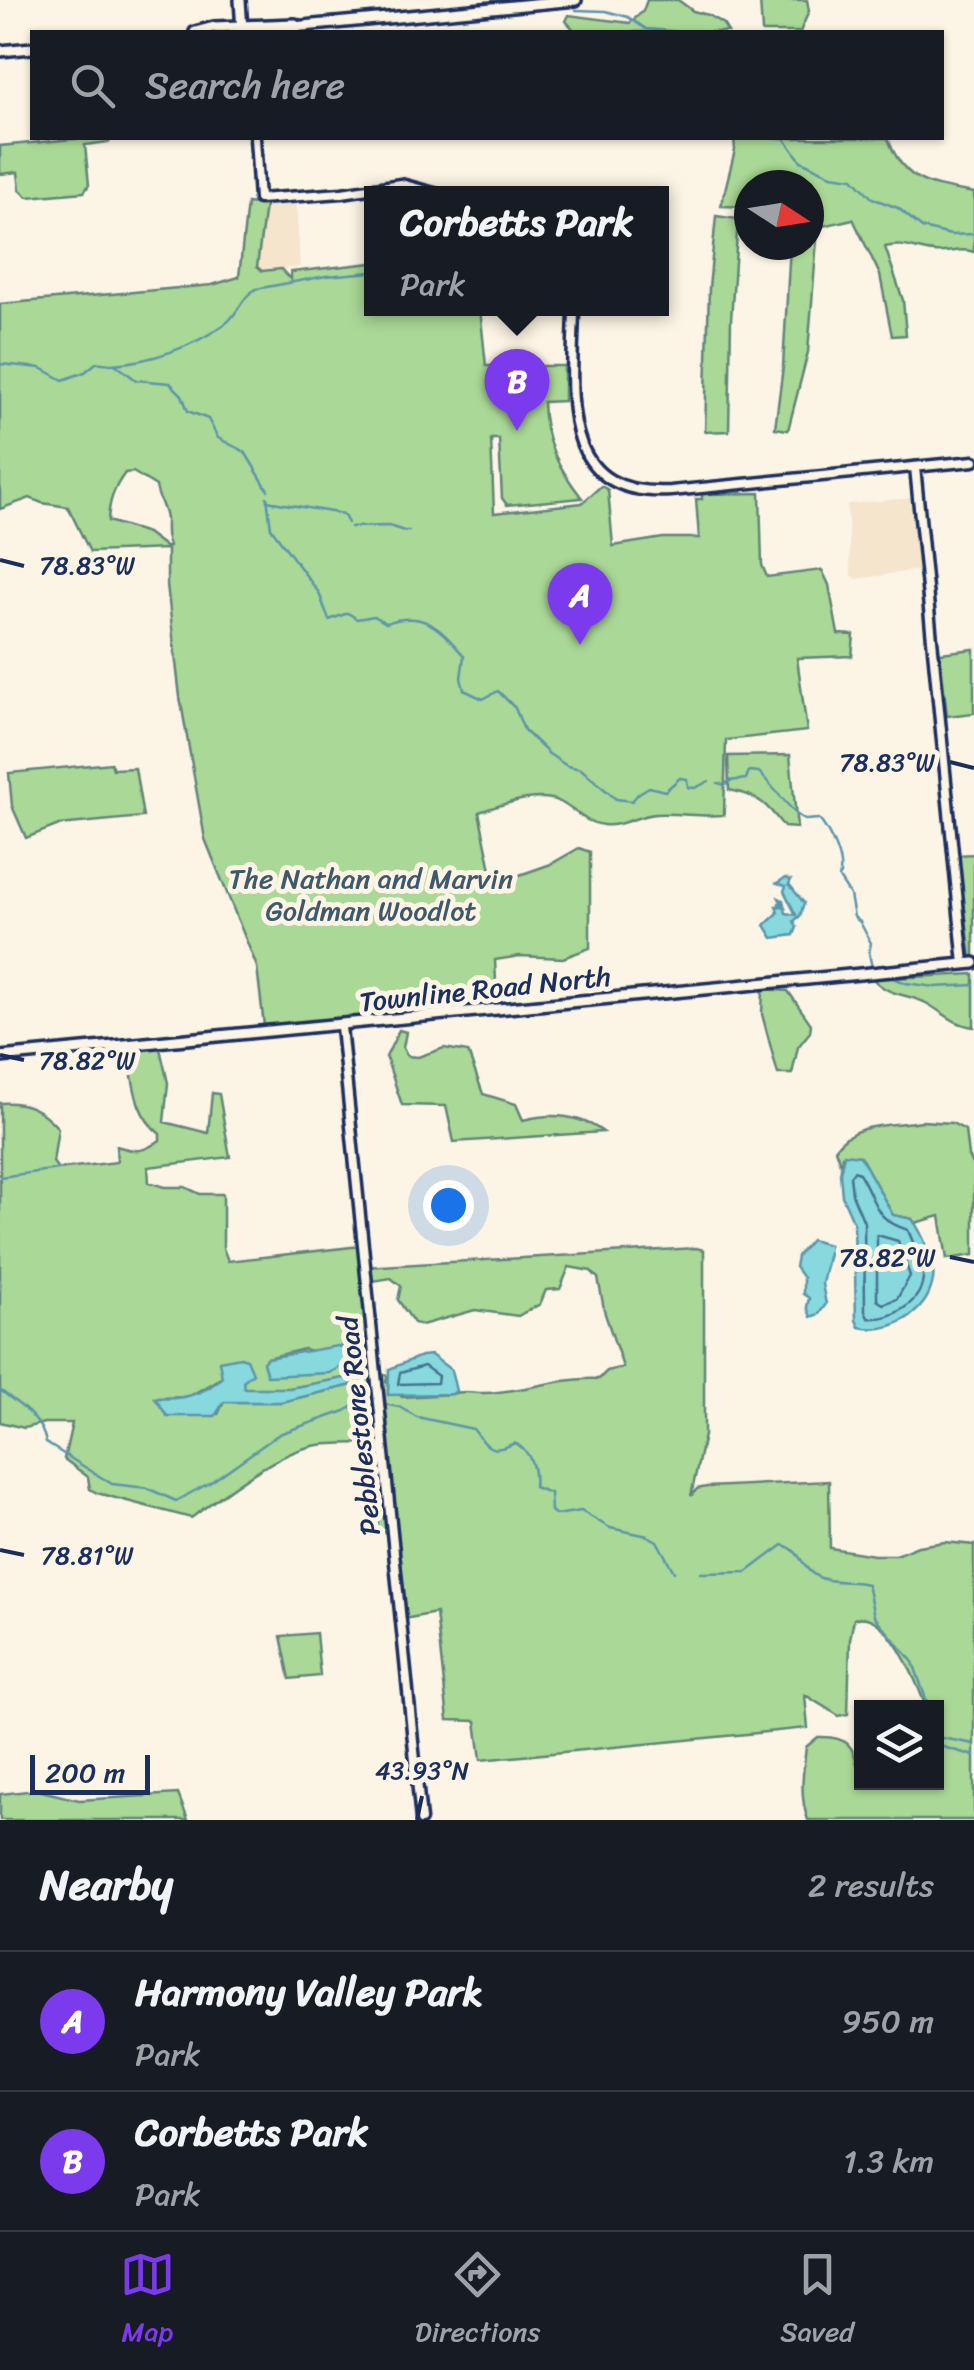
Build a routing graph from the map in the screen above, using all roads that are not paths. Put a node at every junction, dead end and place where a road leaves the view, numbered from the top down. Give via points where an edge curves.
1 (243, 0) edge
2 (576, 0) edge
3 (203, 30) edge
4 (245, 30) edge
5 (30, 48) edge
6 (0, 52) edge
7 (255, 140) edge
8 (364, 190) edge
9 (574, 316) edge
10 (974, 461) edge
11 (915, 467) junction
12 (969, 963) edge
13 (341, 1027) junction
14 (0, 1057) edge
15 (421, 1820) edge

1 - 4 main road
2 - 4 main road
3 - 4 main road
5 - 6 main road
7 - 8 street via 258,198
9 - 11 street via 575,432 591,462 619,484 654,492
10 - 11 street
11 - 12 street
12 - 13 main road, Townline Road North
13 - 14 main road, Townline Road North
13 - 15 street, Pebblestone Road

